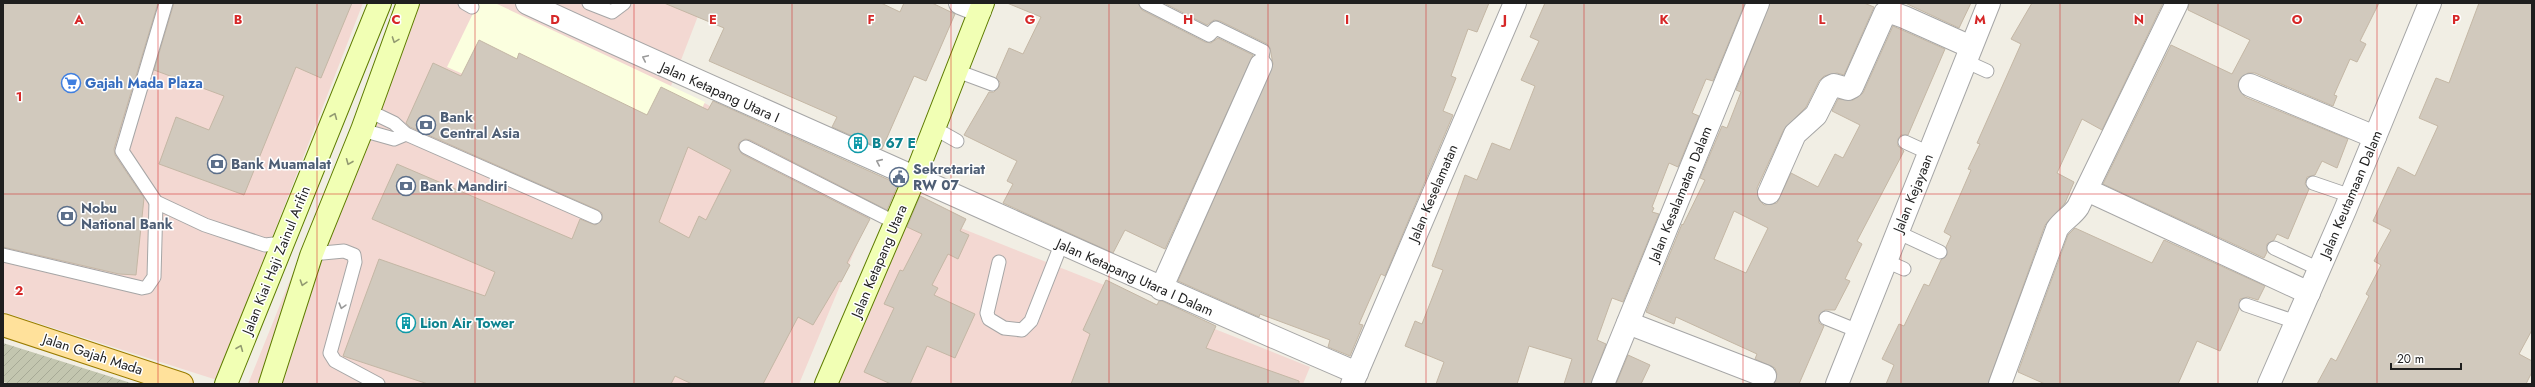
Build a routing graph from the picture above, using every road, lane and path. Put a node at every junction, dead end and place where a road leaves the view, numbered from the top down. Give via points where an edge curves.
1 (166, 3) edge
2 (380, 3) edge
3 (408, 3) edge
4 (528, 3) edge
5 (589, 3) edge
6 (624, 3) edge
7 (1146, 3) edge
8 (1515, 3) edge
9 (1758, 3) edge
10 (1989, 3) edge
11 (2177, 3) edge
12 (2430, 3) edge
13 (974, 6) edge
14 (1968, 54) junction
15 (1261, 65) joint
16 (957, 70) junction
17 (1987, 71) dead end
18 (992, 84) dead end
19 (2250, 85) dead end
20 (365, 120) junction
21 (934, 128) junction
22 (406, 134) junction
23 (2375, 137) junction
24 (957, 141) dead end
25 (1905, 142) dead end
26 (746, 147) dead end
27 (1929, 153) junction
28 (915, 177) junction
29 (2313, 183) dead end
30 (2087, 190) junction
31 (1769, 193) dead end
32 (2351, 196) junction
33 (156, 202) junction
34 (595, 217) dead end
35 (896, 223) junction
36 (1897, 232) junction
37 (283, 243) junction
38 (1060, 244) junction
39 (2274, 248) dead end
40 (1940, 252) dead end
41 (312, 254) junction
42 (3, 255) edge
43 (999, 262) dead end
44 (2320, 269) junction
45 (1161, 289) junction
46 (2309, 293) junction
47 (2246, 305) dead end
48 (1826, 318) dead end
49 (2296, 322) junction
50 (1628, 323) junction
51 (3, 325) edge
52 (1858, 331) junction
53 (1765, 376) dead end
54 (1354, 378) edge
55 (182, 384) edge
56 (226, 384) edge
57 (270, 384) edge
58 (378, 384) edge
59 (826, 384) edge
60 (1603, 384) edge
61 (1837, 384) edge
62 (2000, 384) edge
63 (2269, 384) edge

1 - 33 lane via 122,152
37 -> 2 main road, Jalan Kiai Haji Zainul Arifin
3 -> 20 main road
28 -> 4 street, Jalan Ketapang Utara I via 671,70
5 - 6 lane via 612,12
7 - 15 lane via 1209,35 1216,28 1263,51
8 - 54 street, Jalan Keselamatan
9 - 50 street, Jalan Kesalamatan Dalam
10 - 14 street, Jalan Kejayaan
11 - 30 street
12 - 23 street, Jalan Keutamaan Dalam
13 - 16 main road, Jalan Ketapang Utara
14 - 17 lane
14 - 27 street, Jalan Kejayaan
14 - 31 street via 1904,17 1885,13 1852,87 1848,89 1834,85 1830,88 1816,115 1796,134
15 - 45 street
16 - 18 lane
16 - 21 main road, Jalan Ketapang Utara
19 - 23 street
20 - 22 lane via 394,123
20 - 22 lane via 394,139
20 -> 41 main road
21 - 24 lane
21 - 28 main road, Jalan Ketapang Utara
22 - 34 lane
23 - 32 street, Jalan Keutamaan Dalam
25 - 27 lane
26 - 35 lane
27 - 36 street, Jalan Kejayaan
28 - 35 main road, Jalan Ketapang Utara
28 - 38 street, Jalan Ketapang Utara I Dalam
29 - 32 lane
30 - 46 street
30 - 62 street via 2074,213 2063,220 2054,235
32 - 44 street, Jalan Keutamaan Dalam
33 - 37 lane via 205,225 265,245
33 - 42 lane via 154,277 147,287 142,288
35 - 59 main road, Jalan Ketapang Utara
36 - 40 lane
36 - 52 street, Jalan Kejayaan via 1895,265
37 - 41 main road
56 -> 37 main road, Jalan Kiai Haji Zainul Arifin
38 - 43 lane via 1031,321 1022,330 1004,328 989,319 987,313
38 - 45 street, Jalan Ketapang Utara I Dalam
39 - 44 lane
41 -> 57 main road
41 -> 58 lane via 344,251 354,255 355,262 330,353 335,361
44 - 46 street, Jalan Keutamaan Dalam
45 - 54 street, Jalan Ketapang Utara I Dalam
46 - 49 street, Jalan Keutamaan Dalam
47 - 49 lane
48 - 52 lane
49 - 63 street, Jalan Keutamaan Dalam
50 - 53 street
50 - 60 street, Jalan Kesalamatan Dalam
51 - 55 main road, Jalan Gajah Mada
52 - 61 street, Jalan Kejayaan

